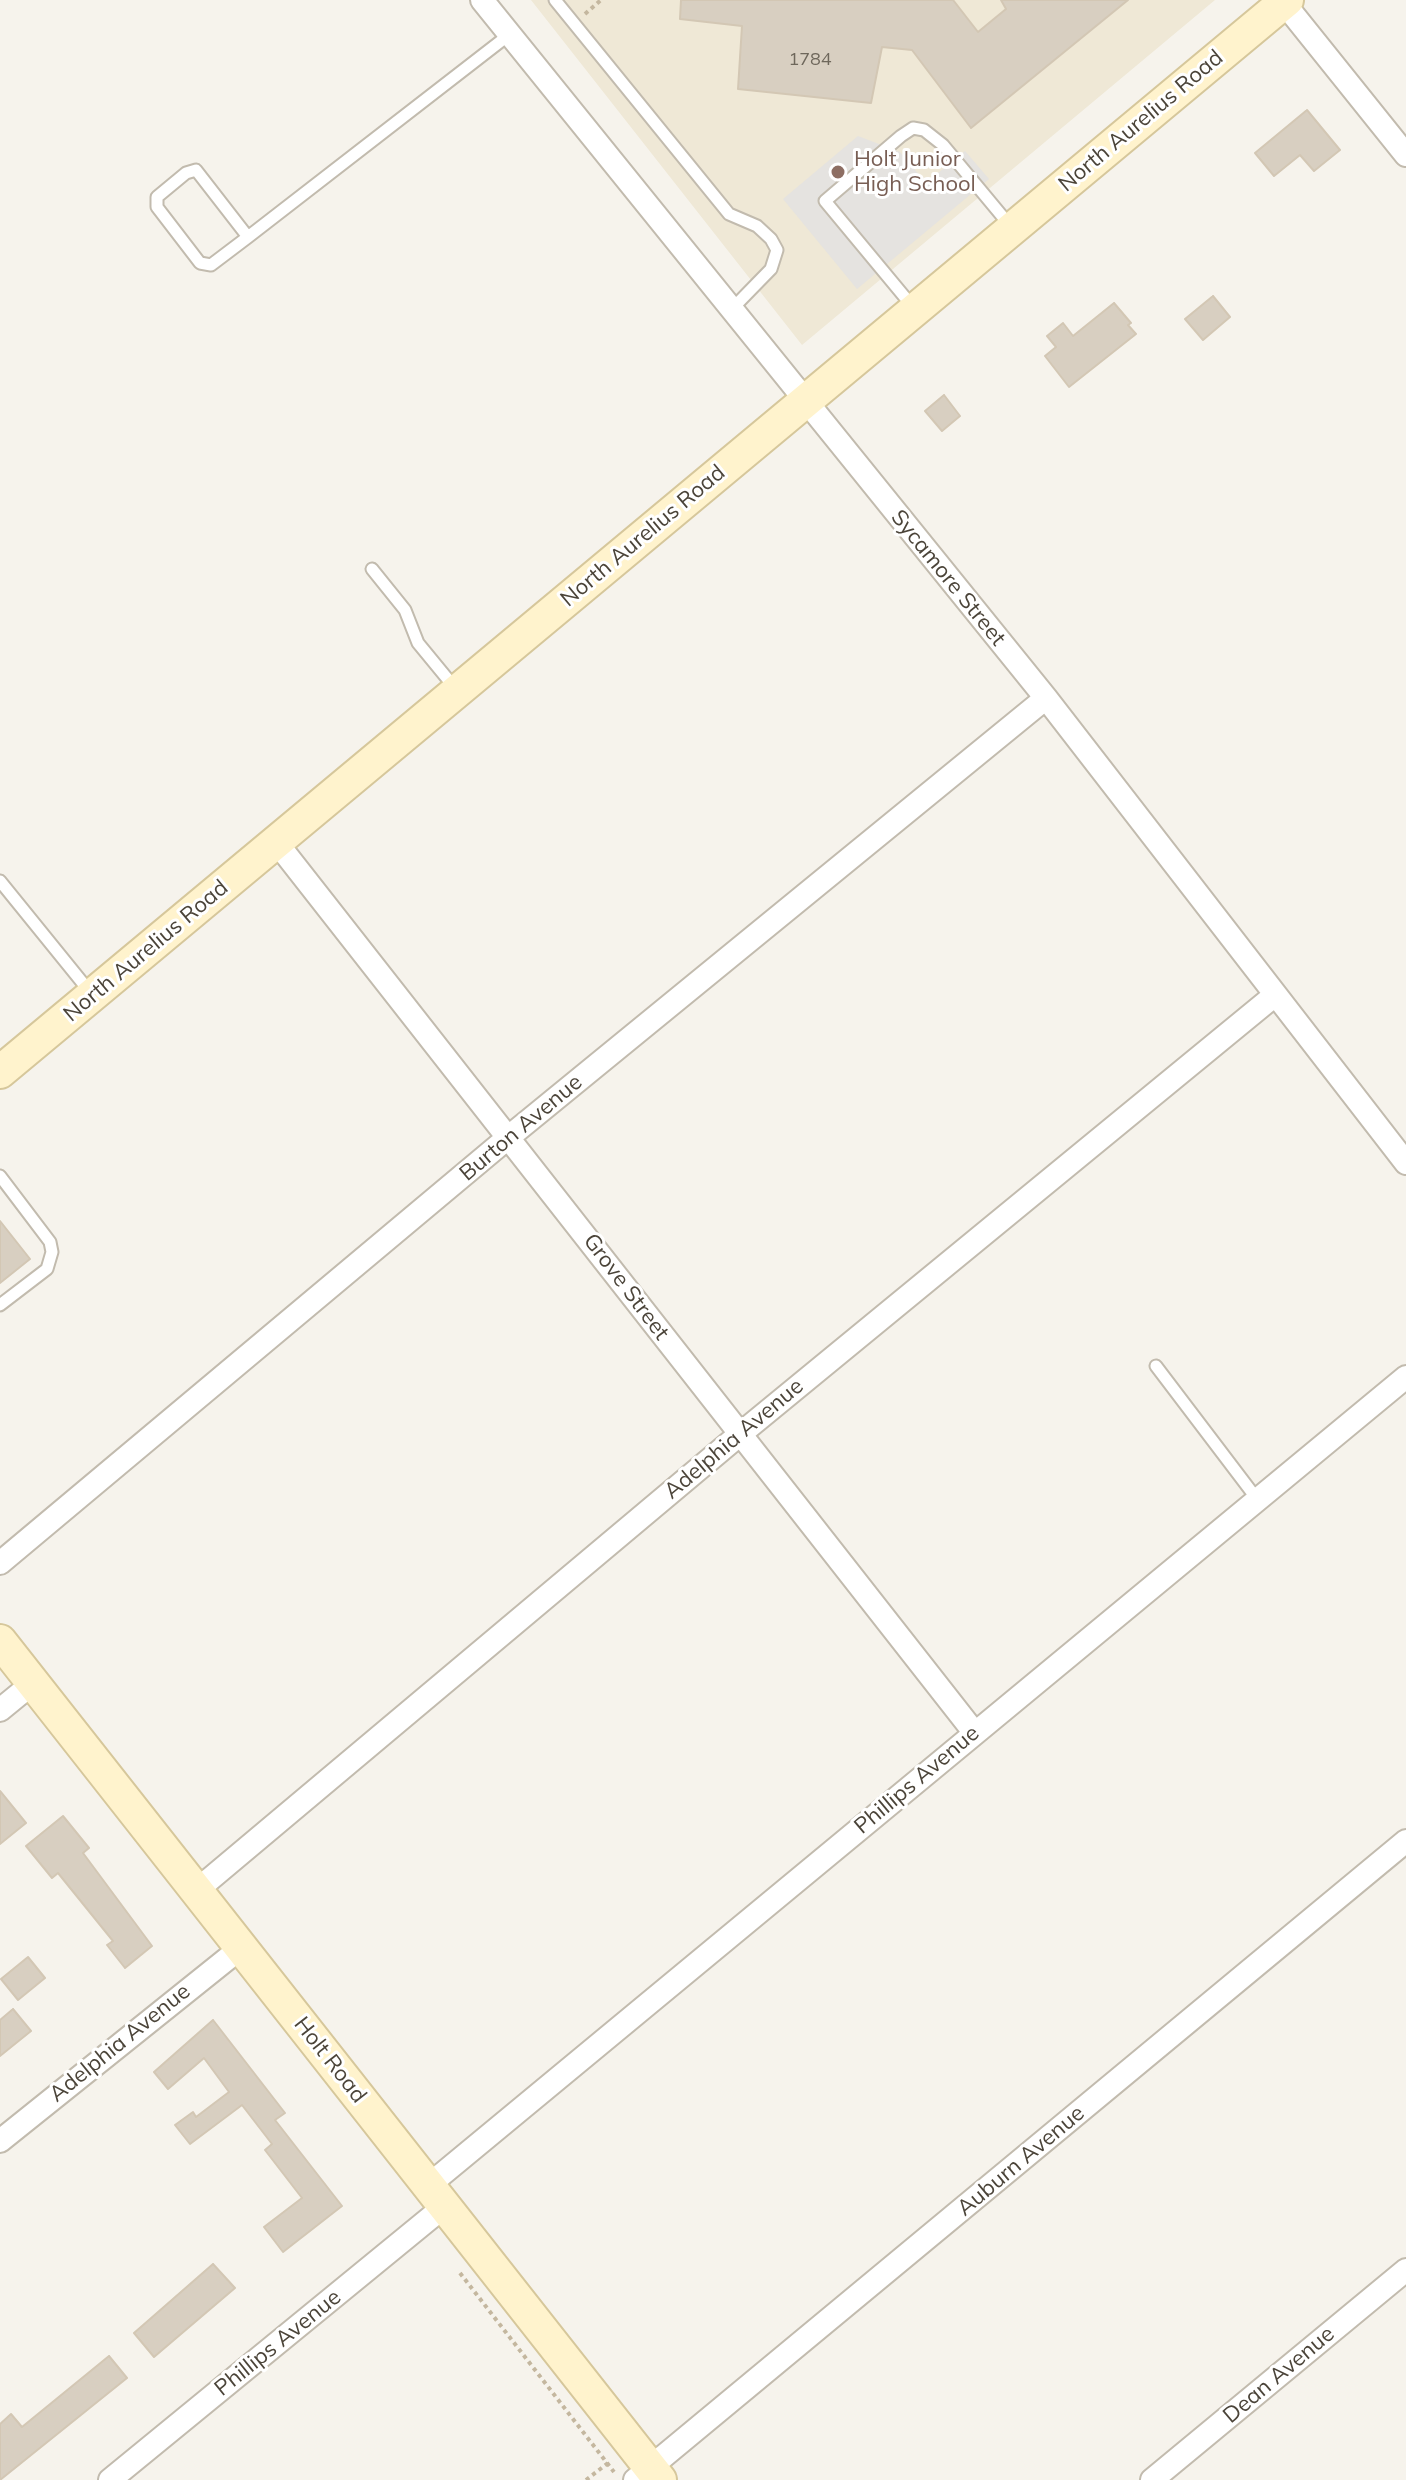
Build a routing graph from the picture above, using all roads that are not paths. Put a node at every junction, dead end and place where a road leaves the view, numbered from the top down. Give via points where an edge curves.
1 (482, 0) edge
2 (555, 0) edge
3 (1286, 1) edge
4 (510, 34) junction
5 (1406, 155) edge
6 (1013, 228) junction
7 (248, 237) junction
8 (915, 309) junction
9 (731, 310) junction
10 (804, 401) junction
11 (372, 569) dead end
12 (458, 691) junction
13 (1046, 698) junction
14 (277, 843) junction
15 (0, 881) edge
16 (93, 995) junction
17 (1275, 995) junction
18 (0, 1072) edge
19 (510, 1136) junction
20 (1406, 1163) edge
21 (0, 1177) edge
22 (0, 1305) edge
23 (1156, 1366) dead end
24 (1406, 1377) edge
25 (739, 1435) junction
26 (1257, 1499) junction
27 (0, 1563) edge
28 (0, 1641) edge
29 (33, 1683) junction
30 (0, 1710) edge
31 (974, 1732) junction
32 (1406, 1841) edge
33 (197, 1890) junction
34 (242, 1947) junction
35 (0, 2141) edge
36 (438, 2195) junction
37 (1406, 2270) edge
38 (648, 2476) edge
39 (110, 2480) edge
40 (1152, 2480) edge

1 - 4 street, Sycamore Street
2 - 9 lane via 729,214 757,226 771,239 777,250 771,269
3 - 5 street
3 - 6 street, North Aurelius Road
4 - 7 lane
4 - 9 street, Sycamore Street
6 - 8 street, North Aurelius Road
6 - 8 lane via 943,145 924,130 913,128 901,136 825,201
7 - 7 lane via 211,265 200,263 157,207 157,197 196,170
8 - 10 street, North Aurelius Road
9 - 10 street, Sycamore Street
10 - 12 street, North Aurelius Road
10 - 13 street, Sycamore Street
11 - 12 lane via 405,610 418,643
12 - 14 street, North Aurelius Road
13 - 17 street, Sycamore Street
13 - 19 street, Burton Avenue
14 - 16 street, North Aurelius Road
14 - 19 street, Grove Street
15 - 16 lane
16 - 18 street, North Aurelius Road
17 - 20 street, Sycamore Street
17 - 25 street, Adelphia Avenue
19 - 25 street, Grove Street
19 - 27 street, Burton Avenue
21 - 22 lane via 50,1242 52,1252 47,1269
23 - 26 lane
24 - 26 street, Phillips Avenue
25 - 31 street, Grove Street
25 - 33 street, Adelphia Avenue
26 - 31 street, Phillips Avenue
28 - 29 street, Holt Road
29 - 30 street
29 - 33 street, Holt Road
31 - 36 street, Phillips Avenue
32 - 38 street, Auburn Avenue
33 - 34 street, Holt Road
34 - 35 street, Adelphia Avenue
34 - 36 street, Holt Road
36 - 38 street, Holt Road
36 - 39 street, Phillips Avenue
37 - 40 street, Dean Avenue

